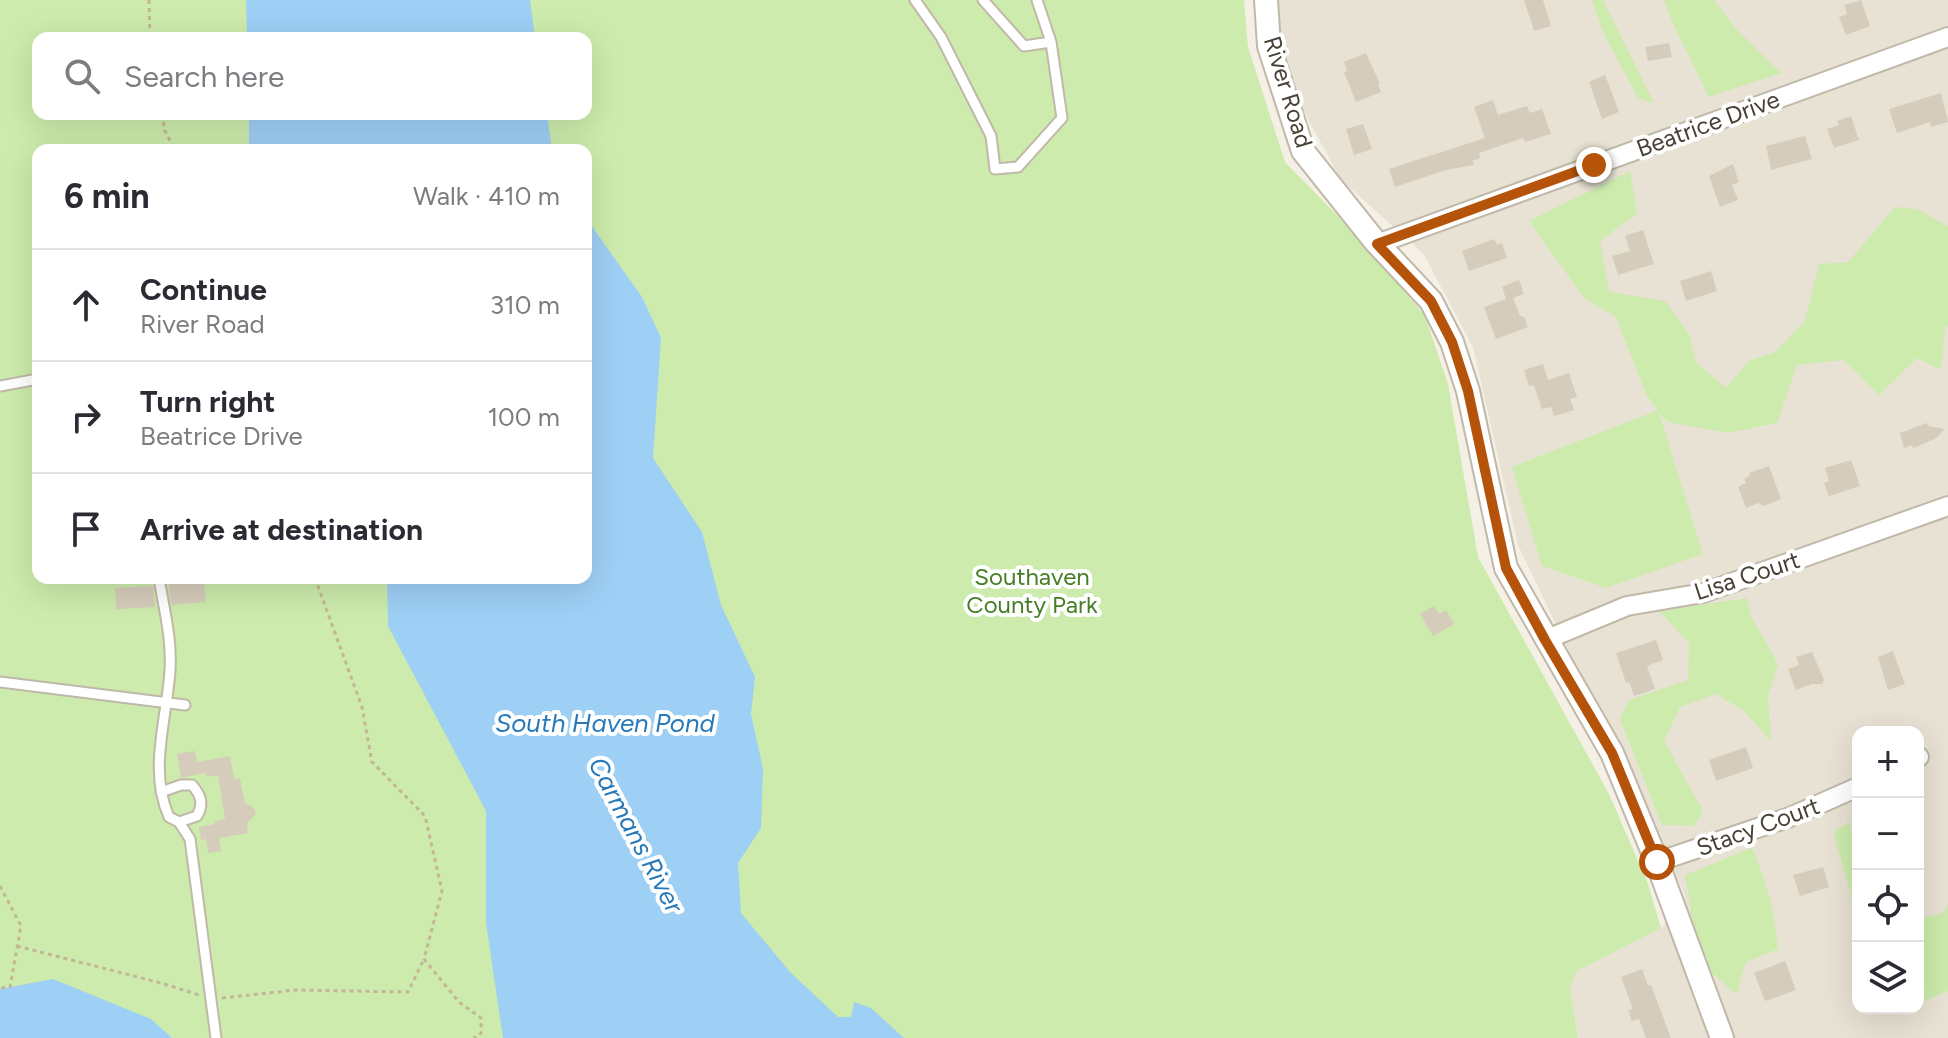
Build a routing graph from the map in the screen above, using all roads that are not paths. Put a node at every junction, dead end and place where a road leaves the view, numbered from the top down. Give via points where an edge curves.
1 (915, 0) edge
2 (983, 0) edge
3 (1037, 0) edge
4 (1266, 0) edge
5 (1948, 37) edge
6 (1051, 42) junction
7 (1377, 244) junction
8 (32, 380) edge
9 (0, 386) edge
10 (1948, 506) edge
11 (160, 584) edge
12 (1545, 640) junction
13 (0, 682) edge
14 (167, 703) junction
15 (185, 705) dead end
16 (1852, 790) edge
17 (161, 792) junction
18 (179, 822) junction
19 (1657, 862) junction
20 (216, 1038) edge
21 (1722, 1038) edge

1 - 6 lane via 941,37 991,136 995,169 1018,167 1062,118
2 - 6 lane via 1024,46
3 - 6 lane
4 - 7 street, River Road via 1269,46 1303,151
5 - 7 street, Beatrice Drive
7 - 12 street, River Road via 1431,301 1452,342 1468,391 1506,568
8 - 9 lane
10 - 12 street, Lisa Court via 1703,593 1627,606
11 - 14 lane via 170,643
12 - 19 street, River Road via 1612,753
13 - 14 lane
14 - 15 lane
14 - 17 lane via 158,768
16 - 19 street, Stacy Court via 1790,817
17 - 18 lane via 169,817
17 - 18 lane via 181,785 192,785 198,792 197,816
18 - 20 lane via 190,839
19 - 21 street, River Road

